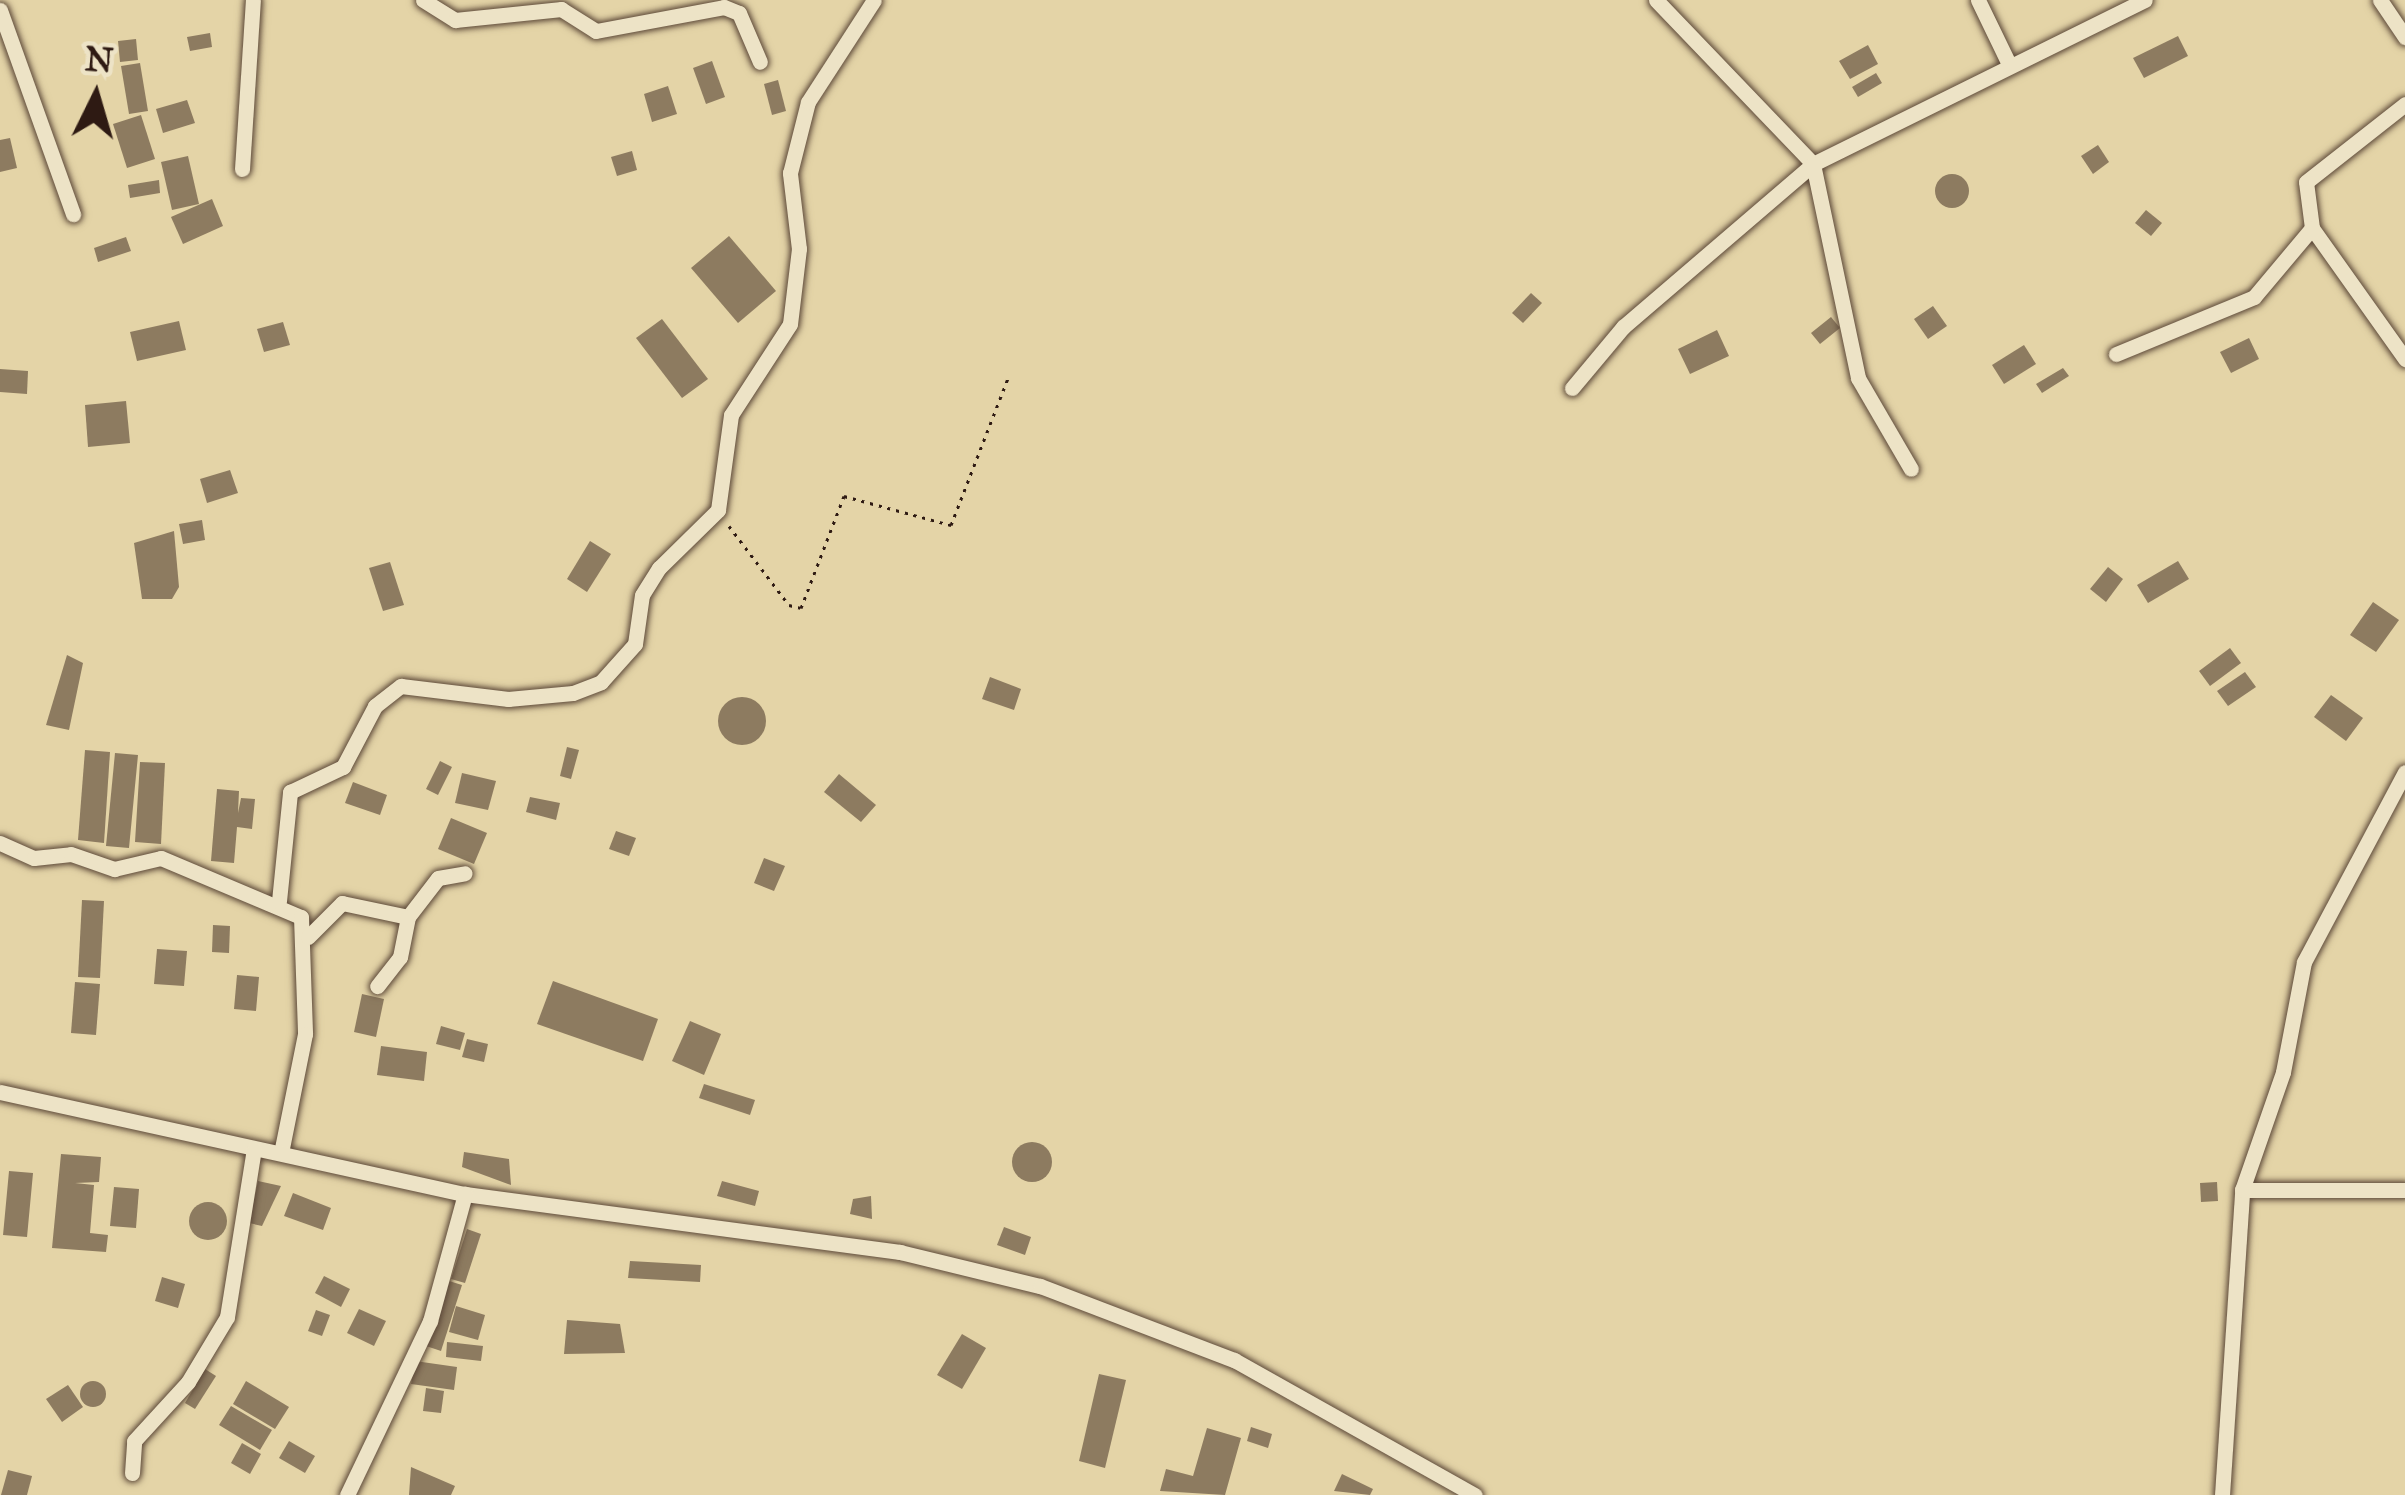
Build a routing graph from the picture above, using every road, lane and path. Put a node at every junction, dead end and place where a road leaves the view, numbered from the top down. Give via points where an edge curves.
1 (253, 0) edge
2 (423, 0) edge
3 (874, 0) edge
4 (1657, 0) edge
5 (1978, 0) edge
6 (2145, 0) edge
7 (2380, 0) edge
8 (0, 10) edge
9 (2405, 37) edge
10 (760, 62) dead end
11 (2008, 62) junction
12 (2405, 104) edge
13 (1814, 164) junction
14 (242, 169) dead end
15 (73, 214) dead end
16 (2312, 228) junction
17 (2116, 354) dead end
18 (2405, 359) edge
19 (1008, 378) dead end
20 (1572, 388) dead end
21 (1911, 469) dead end
22 (718, 510) junction
23 (2405, 772) edge
24 (0, 843) edge
25 (465, 873) dead end
26 (279, 901) junction
27 (408, 917) junction
28 (308, 938) junction
29 (377, 986) dead end
30 (0, 1092) edge
31 (254, 1149) junction
32 (281, 1154) junction
33 (2242, 1190) junction
34 (2405, 1190) edge
35 (465, 1194) junction
36 (132, 1473) dead end
37 (347, 1495) edge
38 (1474, 1495) edge
39 (2222, 1495) edge

1 - 14 street
2 - 10 street via 454,20 561,9 596,32 724,7 740,14
3 - 22 street via 808,101 790,173 800,249 790,323 731,415
4 - 13 street
5 - 11 street
6 - 11 street
7 - 9 street
8 - 15 street
11 - 13 street
12 - 16 street via 2306,182
13 - 20 street via 1623,327
13 - 21 street via 1858,378
16 - 17 street via 2254,297
16 - 18 street
19 - 22 path via 951,525 844,496 801,608 789,605
22 - 26 street via 658,568 642,595 634,644 601,682 508,699 401,686 375,706 344,767 290,792
23 - 33 street via 2304,962 2283,1072
24 - 26 street via 114,869 161,859
25 - 27 street via 438,878
26 - 28 street
27 - 28 street via 342,903
27 - 29 street via 400,957
28 - 32 street via 304,1034
30 - 31 street
31 - 32 street
31 - 36 street via 227,1317 188,1382 134,1441
32 - 35 street
33 - 34 street
33 - 39 street
35 - 37 street via 430,1322
35 - 38 street via 900,1252 1040,1286 1234,1360

